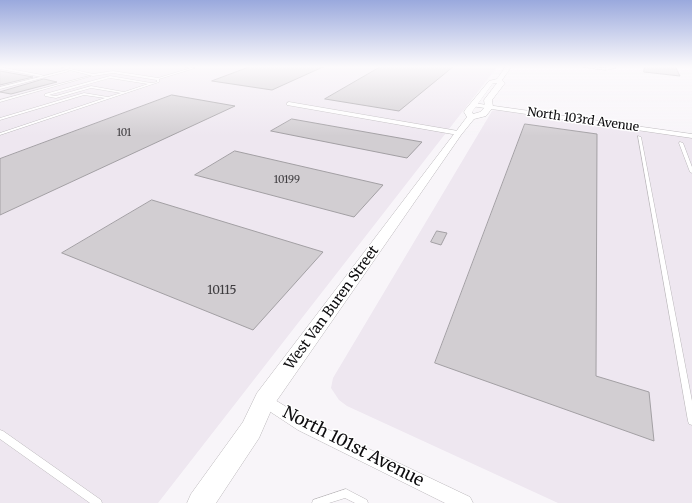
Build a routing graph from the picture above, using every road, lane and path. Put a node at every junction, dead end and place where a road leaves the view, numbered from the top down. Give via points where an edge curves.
1 (39, 89) edge
2 (66, 89) edge
3 (82, 89) edge
4 (105, 89) edge
5 (135, 89) edge
6 (486, 89) joint
7 (496, 89) edge
8 (124, 93) junction
9 (109, 98) junction
10 (0, 100) edge
11 (289, 104) dead end
12 (474, 105) junction
13 (489, 106) junction
14 (471, 116) junction
15 (0, 119) edge
16 (458, 133) junction
17 (0, 134) edge
18 (692, 136) edge
19 (639, 137) dead end
20 (681, 143) dead end
21 (692, 172) edge
22 (265, 400) junction
23 (692, 421) edge
24 (0, 434) edge
25 (439, 497) edge
26 (98, 503) edge
27 (200, 503) edge
28 (316, 503) edge
29 (364, 503) edge
30 (464, 503) edge

1 - 10 lane
2 - 3 lane via 46,95 56,97
4 - 8 lane
5 - 8 lane
6 - 12 main road, West Van Buren Street
6 - 13 main road via 488,92 483,100
7 - 13 main road, West Van Buren Street via 488,100
8 - 9 lane
9 - 15 lane via 84,94
9 - 17 lane
11 - 16 street
12 - 13 street, North 103rd Avenue
12 - 14 main road, West Van Buren Street via 468,112
13 - 14 main road, West Van Buren Street via 483,114
13 - 18 street, North 103rd Avenue
14 - 16 main road, West Van Buren Street
16 - 22 main road, West Van Buren Street
19 - 23 lane
20 - 21 lane
22 - 25 street, North 101st Avenue via 303,425
22 - 27 main road, West Van Buren Street via 251,430
24 - 26 lane
25 - 30 street, North 101st Avenue
28 - 29 lane via 346,493

